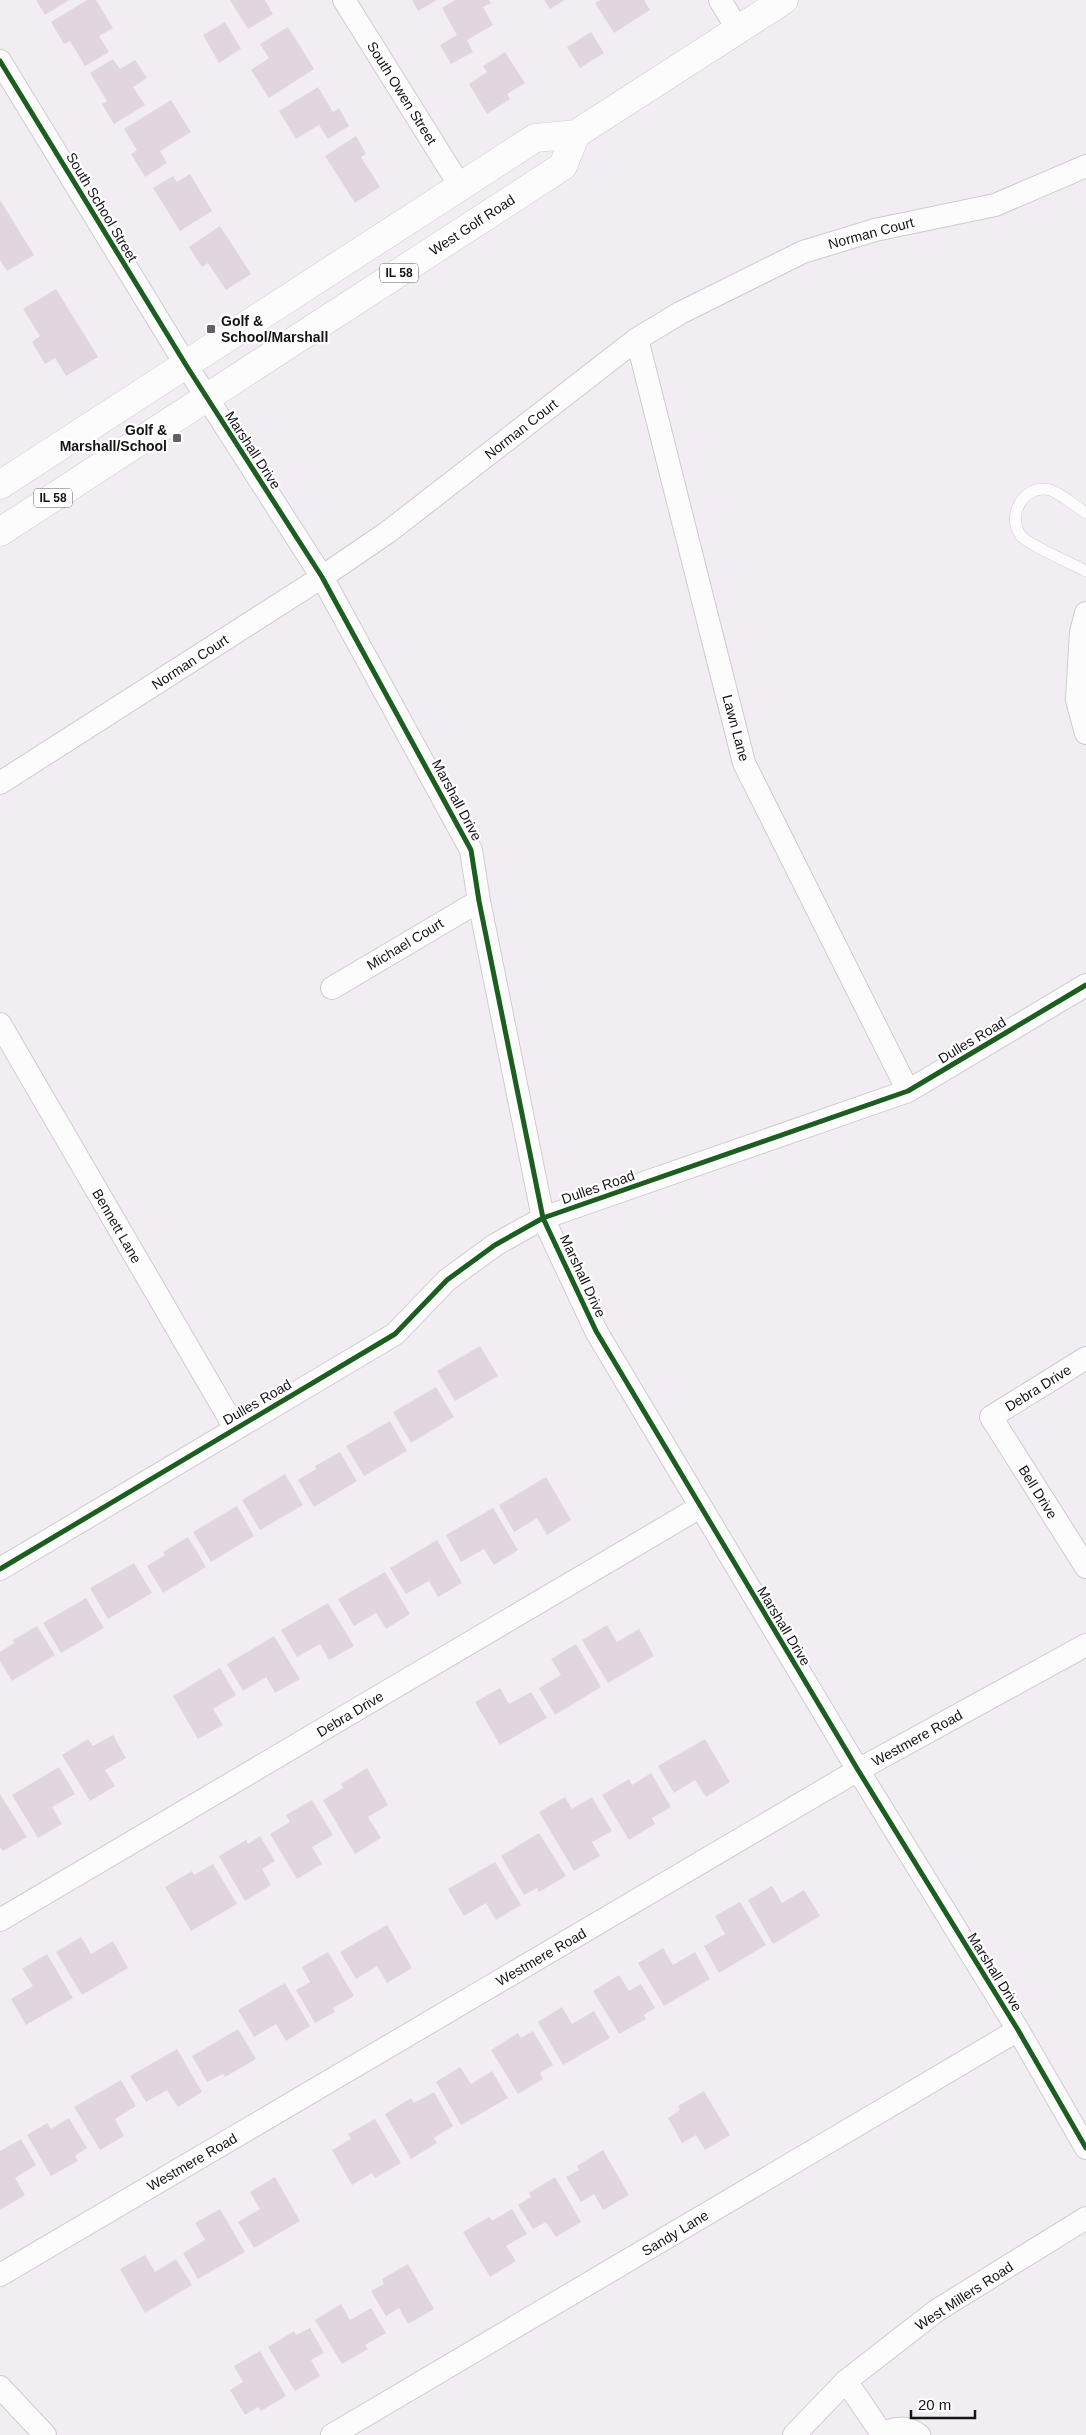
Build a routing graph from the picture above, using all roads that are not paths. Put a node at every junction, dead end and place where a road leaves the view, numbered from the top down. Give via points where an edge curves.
1 (344, 0) edge
2 (720, 0) edge
3 (784, 0) edge
4 (738, 30) junction
5 (0, 61) edge
6 (576, 134) junction
7 (1086, 166) edge
8 (460, 186) junction
9 (637, 338) junction
10 (186, 365) junction
11 (206, 398) junction
12 (0, 485) edge
13 (1086, 513) edge
14 (0, 532) edge
15 (1086, 571) edge
16 (322, 578) junction
17 (1086, 613) edge
18 (1081, 701) edge
19 (1086, 733) edge
20 (0, 783) edge
21 (479, 901) junction
22 (1086, 985) edge
23 (332, 988) dead end
24 (0, 1024) edge
25 (908, 1091) junction
26 (543, 1218) junction
27 (1086, 1358) edge
28 (991, 1417) joint
29 (235, 1428) junction
30 (700, 1507) junction
31 (1086, 1567) edge
32 (0, 1569) edge
33 (1086, 1645) edge
34 (858, 1770) junction
35 (0, 1920) edge
36 (1018, 2030) junction
37 (1086, 2148) edge
38 (1086, 2218) edge
39 (0, 2275) edge
40 (846, 2381) junction
41 (0, 2387) edge
42 (882, 2434) edge
43 (45, 2435) edge
44 (332, 2435) edge
45 (794, 2435) edge
46 (919, 2435) edge

1 - 8 street, South Owen Street
2 - 4 street
3 - 4 main road
4 - 6 main road
5 - 10 street, South School Street
6 - 8 main road via 536,138
6 - 11 main road, West Golf Road / IL 58 via 563,166
7 - 9 street, Norman Court via 995,205 875,230 803,252
8 - 10 main road
9 - 16 street, Norman Court via 388,532
9 - 25 street, Lawn Lane via 744,762
10 - 11 street, Marshall Drive
10 - 12 main road
11 - 14 main road, West Golf Road / IL 58
11 - 16 street, Marshall Drive
13 - 15 lane via 1050,490 1037,490 1015,509 1015,523 1022,537
16 - 20 street, Norman Court
16 - 21 street, Marshall Drive via 471,850
17 - 18 street via 1081,632
18 - 19 street
21 - 23 street, Michael Court
21 - 26 street, Marshall Drive
22 - 25 street, Dulles Road
24 - 29 street, Bennett Lane
25 - 26 street, Dulles Road
26 - 29 street, Dulles Road via 495,1245 447,1280 395,1334
26 - 30 street, Marshall Drive via 596,1331
27 - 28 street, Debra Drive
28 - 31 street, Bell Drive
29 - 32 street, Dulles Road
30 - 34 street, Marshall Drive
30 - 35 street, Debra Drive
33 - 34 street, Westmere Road
34 - 36 street, Marshall Drive
34 - 39 street, Westmere Road
36 - 37 street, Marshall Drive
36 - 44 street, Sandy Lane
38 - 40 street, West Millers Road via 936,2311
40 - 42 street
40 - 45 street, West Millers Road
41 - 43 street
42 - 46 street via 898,2428

